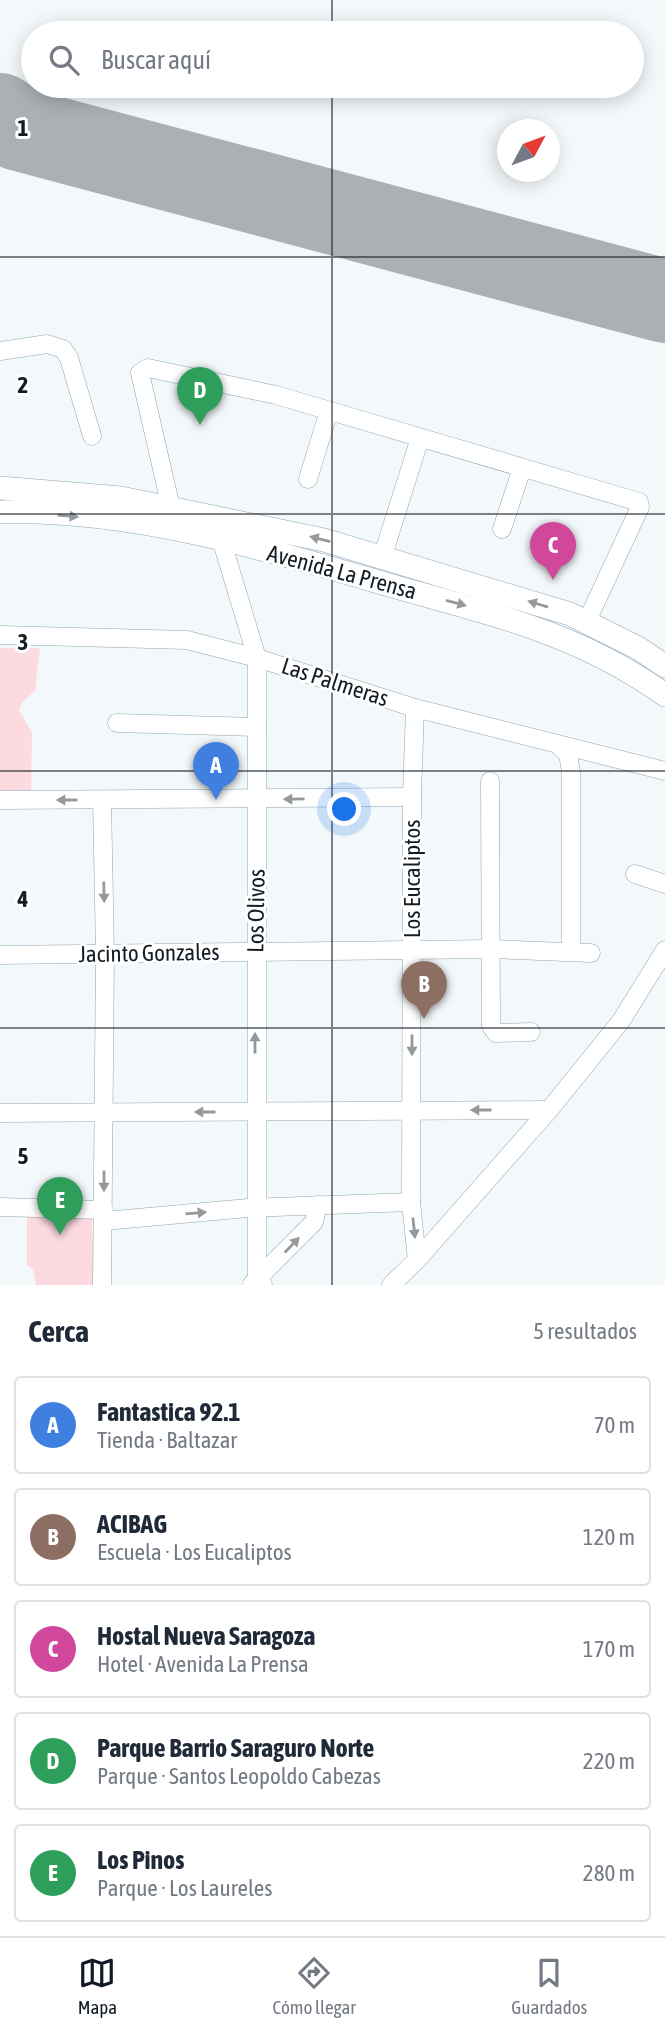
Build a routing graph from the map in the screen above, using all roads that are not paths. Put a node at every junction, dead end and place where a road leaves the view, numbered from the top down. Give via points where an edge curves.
1 (0, 351) edge
2 (328, 411) junction
3 (92, 436) dead end
4 (420, 438) junction
5 (522, 468) junction
6 (309, 479) dead end
7 (0, 488) edge
8 (171, 508) junction
9 (0, 512) edge
10 (502, 529) dead end
11 (220, 539) junction
12 (382, 558) junction
13 (587, 621) junction
14 (0, 635) edge
15 (257, 657) junction
16 (665, 666) edge
17 (665, 695) edge
18 (415, 708) junction
19 (117, 723) dead end
20 (257, 727) junction
21 (559, 746) junction
22 (665, 771) edge
23 (490, 781) dead end
24 (412, 797) junction
25 (0, 800) edge
26 (103, 800) junction
27 (257, 800) junction
28 (635, 874) dead end
29 (665, 884) edge
30 (491, 949) junction
31 (413, 950) junction
32 (665, 950) edge
33 (571, 951) junction
34 (255, 952) junction
35 (591, 953) dead end
36 (105, 954) junction
37 (0, 955) edge
38 (531, 1032) dead end
39 (549, 1110) junction
40 (412, 1111) junction
41 (104, 1112) junction
42 (255, 1112) junction
43 (0, 1113) edge
44 (411, 1202) junction
45 (318, 1205) junction
46 (0, 1207) edge
47 (257, 1208) junction
48 (104, 1216) junction
49 (417, 1260) junction
50 (257, 1283) edge
51 (102, 1285) edge
52 (391, 1285) edge

1 - 3 street via 47,344 63,349
2 - 4 street
2 - 6 street
2 - 8 street via 148,368 140,373
4 - 5 street
4 - 12 street
5 - 10 street
5 - 13 street via 640,504
7 - 8 main road, Avenida La Prensa via 121,498
12 -> 8 main road, Avenida La Prensa via 324,540
9 -> 11 main road, Avenida La Prensa via 123,520
11 - 15 street, Los Olivos
11 -> 17 main road, Avenida La Prensa via 324,565 565,638 629,670
13 -> 12 main road, Avenida La Prensa
13 - 16 main road, Avenida La Prensa
14 - 15 street, Las Palmeras via 187,640
15 - 18 street, Las Palmeras
15 - 20 street, Los Olivos
18 - 21 street, Las Palmeras
18 - 24 street, Los Eucaliptos
19 - 20 street
20 - 27 street, Los Olivos
21 - 22 street, Las Palmeras
21 - 33 street via 568,754 571,772
23 - 30 street
24 -> 27 street
24 - 31 street, Los Eucaliptos
26 -> 25 street
26 - 27 street
26 -> 36 street
27 - 34 street, Los Olivos
28 - 29 street
30 - 31 street, Jacinto Gonzales
30 - 33 street, Jacinto Gonzales
30 - 38 street via 493,1031
31 - 34 street, Jacinto Gonzales
31 -> 40 street, Los Eucaliptos
32 - 39 street via 621,1021
33 - 35 street, Jacinto Gonzales
34 - 36 street, Jacinto Gonzales
42 -> 34 street, Los Olivos
36 - 37 street, Jacinto Gonzales
36 - 41 street
39 -> 40 street
39 - 49 street
40 - 42 street
40 - 44 street, Los Eucaliptos
42 -> 41 street
41 - 43 street
41 -> 48 street
42 - 47 street, Los Olivos
44 - 45 street
44 -> 49 street, Los Eucaliptos
45 - 47 street
50 -> 45 street via 314,1222
46 - 48 street
48 -> 47 street
47 - 50 street, Los Olivos
48 - 51 street
49 - 52 street

